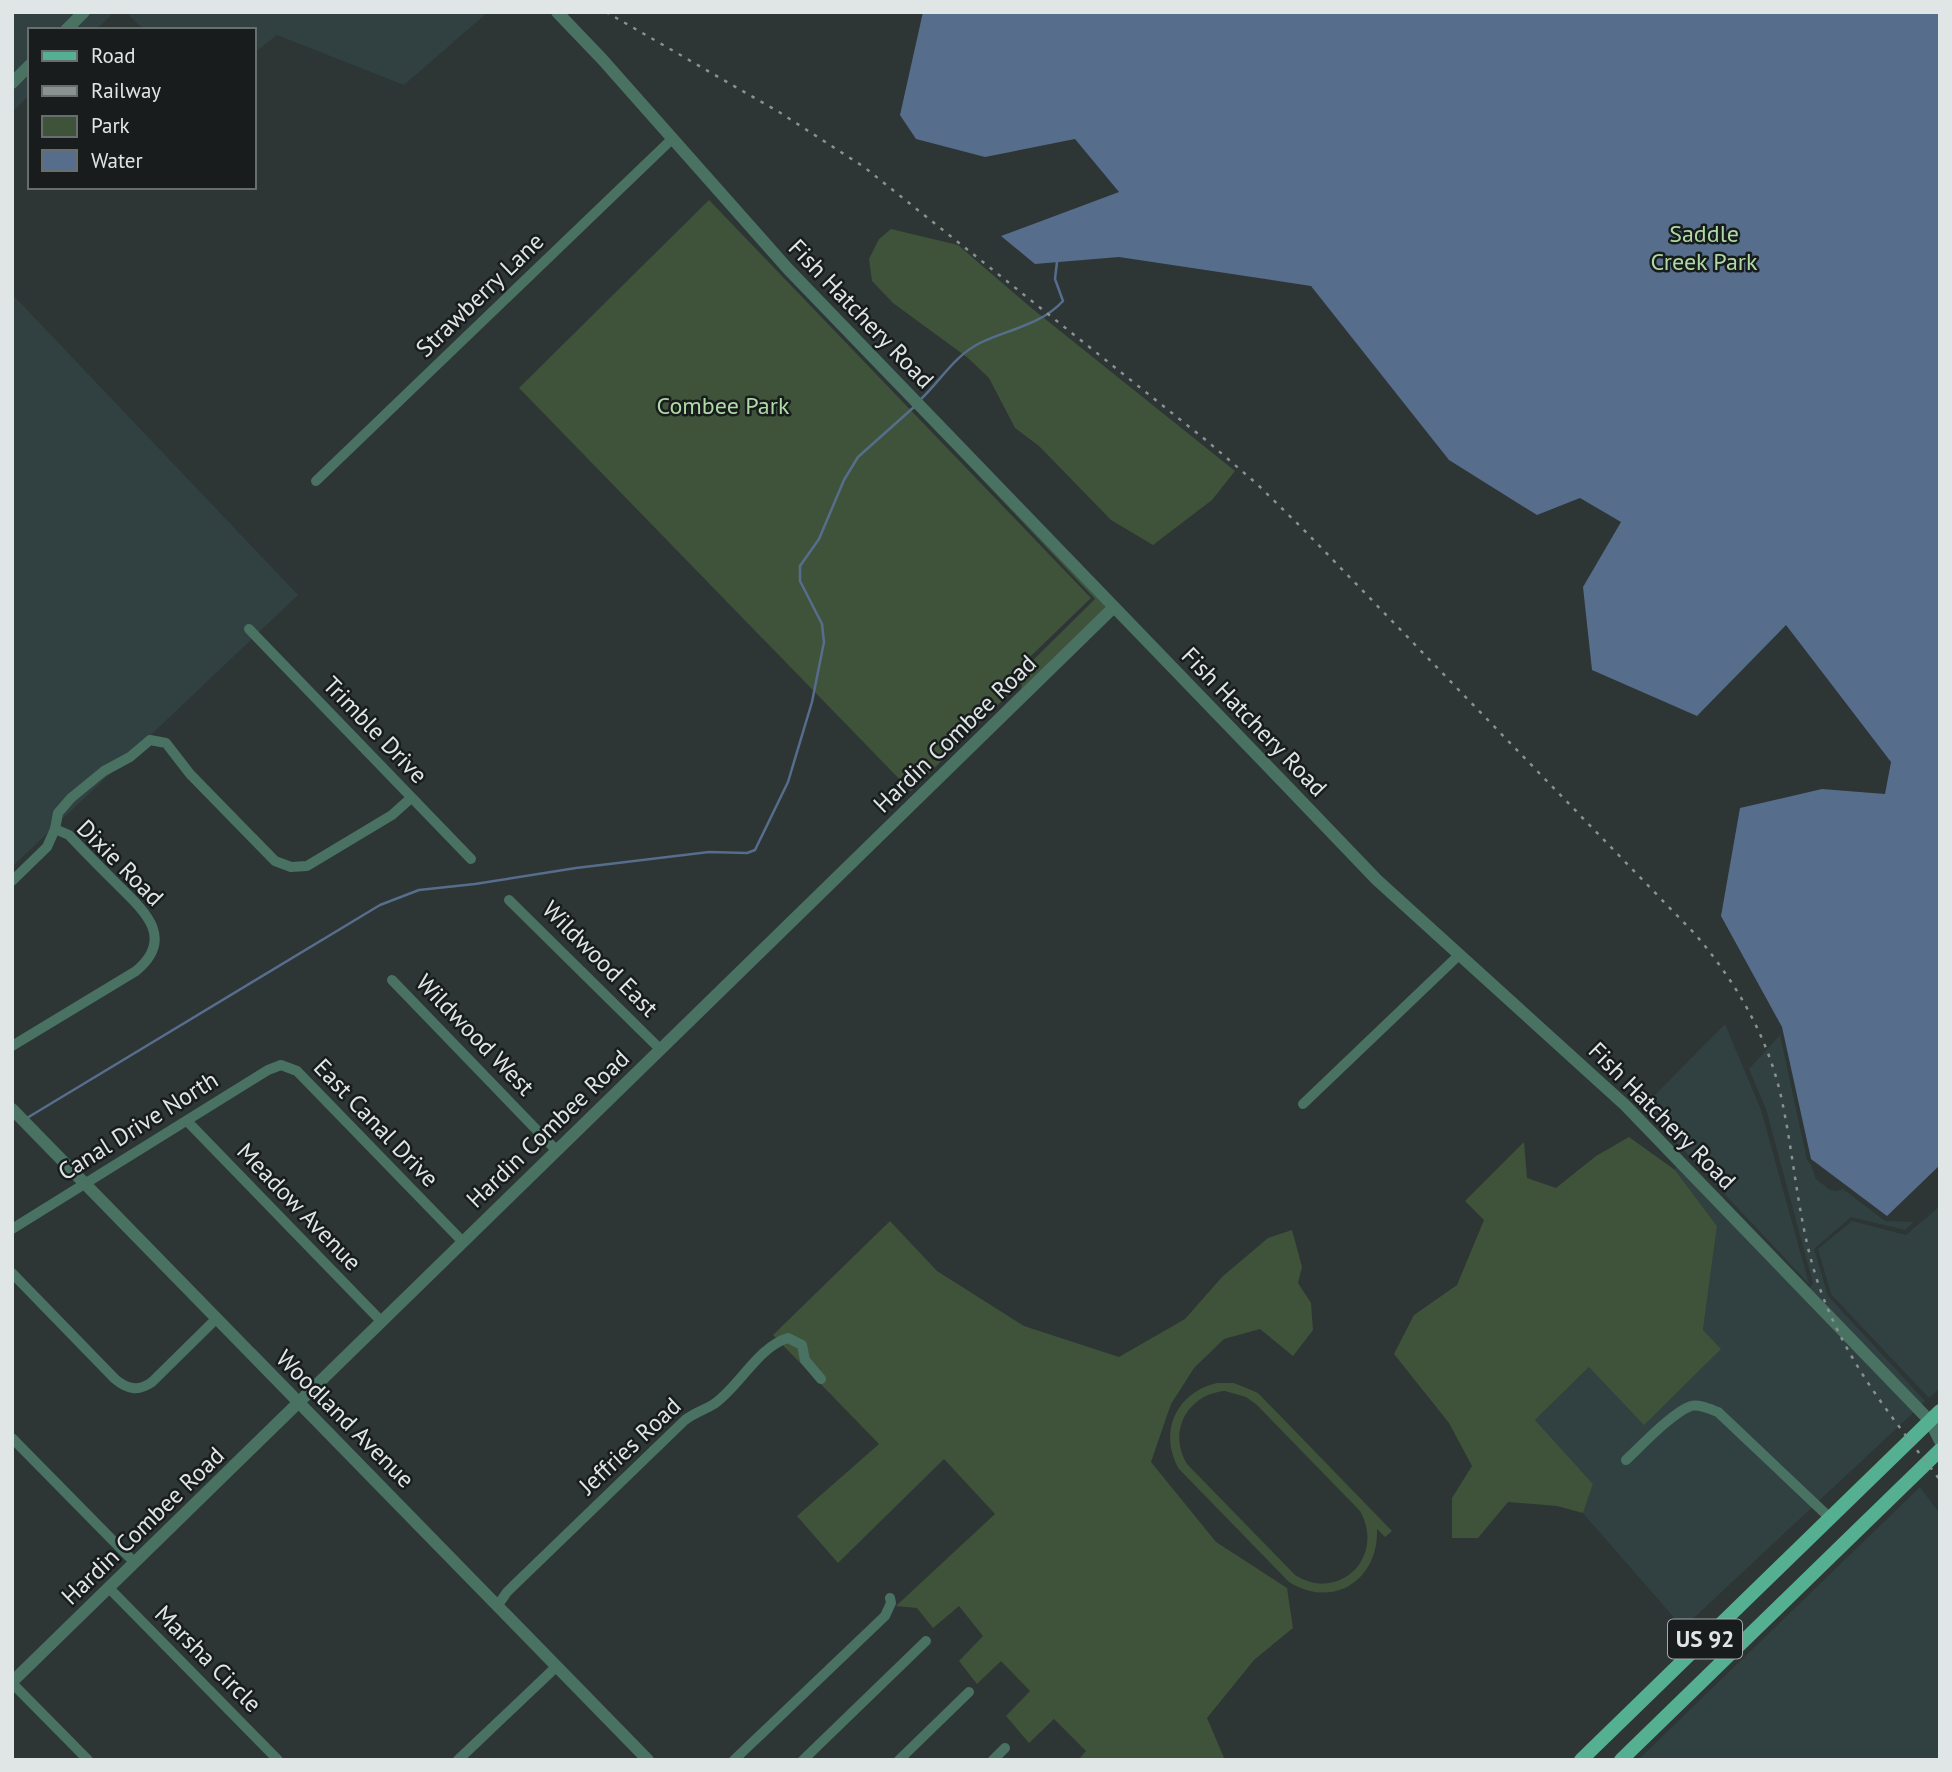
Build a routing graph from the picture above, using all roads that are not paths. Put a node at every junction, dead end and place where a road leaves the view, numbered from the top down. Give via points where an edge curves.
1 (84, 12) edge
2 (557, 12) edge
3 (68, 28) edge
4 (28, 67) edge
5 (12, 83) edge
6 (672, 139) junction
7 (316, 481) dead end
8 (1114, 607) junction
9 (249, 629) dead end
10 (411, 799) junction
11 (55, 829) junction
12 (471, 859) dead end
13 (12, 881) edge
14 (509, 900) dead end
15 (1459, 955) junction
16 (392, 980) dead end
17 (12, 1046) edge
18 (660, 1049) junction
19 (288, 1067) joint
20 (1303, 1104) dead end
21 (19, 1117) edge
22 (187, 1121) junction
23 (557, 1151) junction
24 (85, 1183) junction
25 (12, 1229) edge
26 (463, 1242) junction
27 (12, 1273) edge
28 (217, 1318) junction
29 (382, 1322) junction
30 (821, 1379) dead end
31 (299, 1402) junction
32 (1935, 1416) edge
33 (12, 1438) edge
34 (1940, 1441) edge
35 (1940, 1450) edge
36 (1626, 1460) dead end
37 (1830, 1518) junction
38 (135, 1563) junction
39 (109, 1588) junction
40 (890, 1598) dead end
41 (498, 1605) junction
42 (926, 1641) dead end
43 (557, 1666) junction
44 (12, 1682) edge
45 (969, 1692) dead end
46 (1005, 1748) dead end
47 (88, 1760) edge
48 (278, 1760) edge
49 (458, 1760) edge
50 (648, 1760) edge
51 (734, 1760) edge
52 (803, 1760) edge
53 (899, 1760) edge
54 (993, 1760) edge
55 (1580, 1760) edge
56 (1621, 1760) edge

1 - 3 street
2 - 6 street, Fish Hatchery Road
4 - 5 street
6 - 7 street, Strawberry Lane
6 - 8 street, Fish Hatchery Road via 788,269
8 - 15 street, Fish Hatchery Road via 1377,880
8 - 18 street, Hardin Combee Road
9 - 10 street, Trimble Drive
10 - 11 street via 307,866 291,867 275,860 190,774 166,743 150,740 78,792 58,813
10 - 12 street, Trimble Drive
11 - 13 street, Dixie Road via 47,847
11 - 17 street, Dixie Road via 69,835 145,912 154,930 153,948 136,971
14 - 18 street, Wildwood East
15 - 20 street
15 - 32 street, Fish Hatchery Road via 1625,1105
16 - 23 street, Wildwood West
18 - 23 street, Hardin Combee Road
19 - 22 street, Canal Drive North via 275,1066
19 - 26 street, East Canal Drive via 297,1071
21 - 24 street, Woodland Avenue
22 - 24 street, Canal Drive North
22 - 29 street, Meadow Avenue
23 - 26 street, Hardin Combee Road
24 - 25 street, Canal Drive North
24 - 28 street, Woodland Avenue
26 - 29 street, Hardin Combee Road
27 - 28 street via 115,1379 131,1389 152,1382
28 - 31 street, Woodland Avenue
29 - 31 street, Hardin Combee Road
30 - 41 street, Jeffries Road via 805,1360 802,1345 780,1341 714,1403 685,1420
31 - 38 street, Hardin Combee Road
31 - 41 street, Woodland Avenue
32 - 34 street, Fish Hatchery Road
32 - 37 main road, US 92
33 - 38 street
35 - 56 main road, US 92
36 - 37 street via 1678,1413 1700,1406 1718,1412
37 - 55 main road, US 92
38 - 39 street, Hardin Combee Road
39 - 44 street, Hardin Combee Road
39 - 48 street, Marsha Circle
40 - 51 street via 885,1616
41 - 43 street, Woodland Avenue
42 - 52 street
43 - 49 street
43 - 50 street, Woodland Avenue
44 - 47 street
45 - 53 street
46 - 54 street

